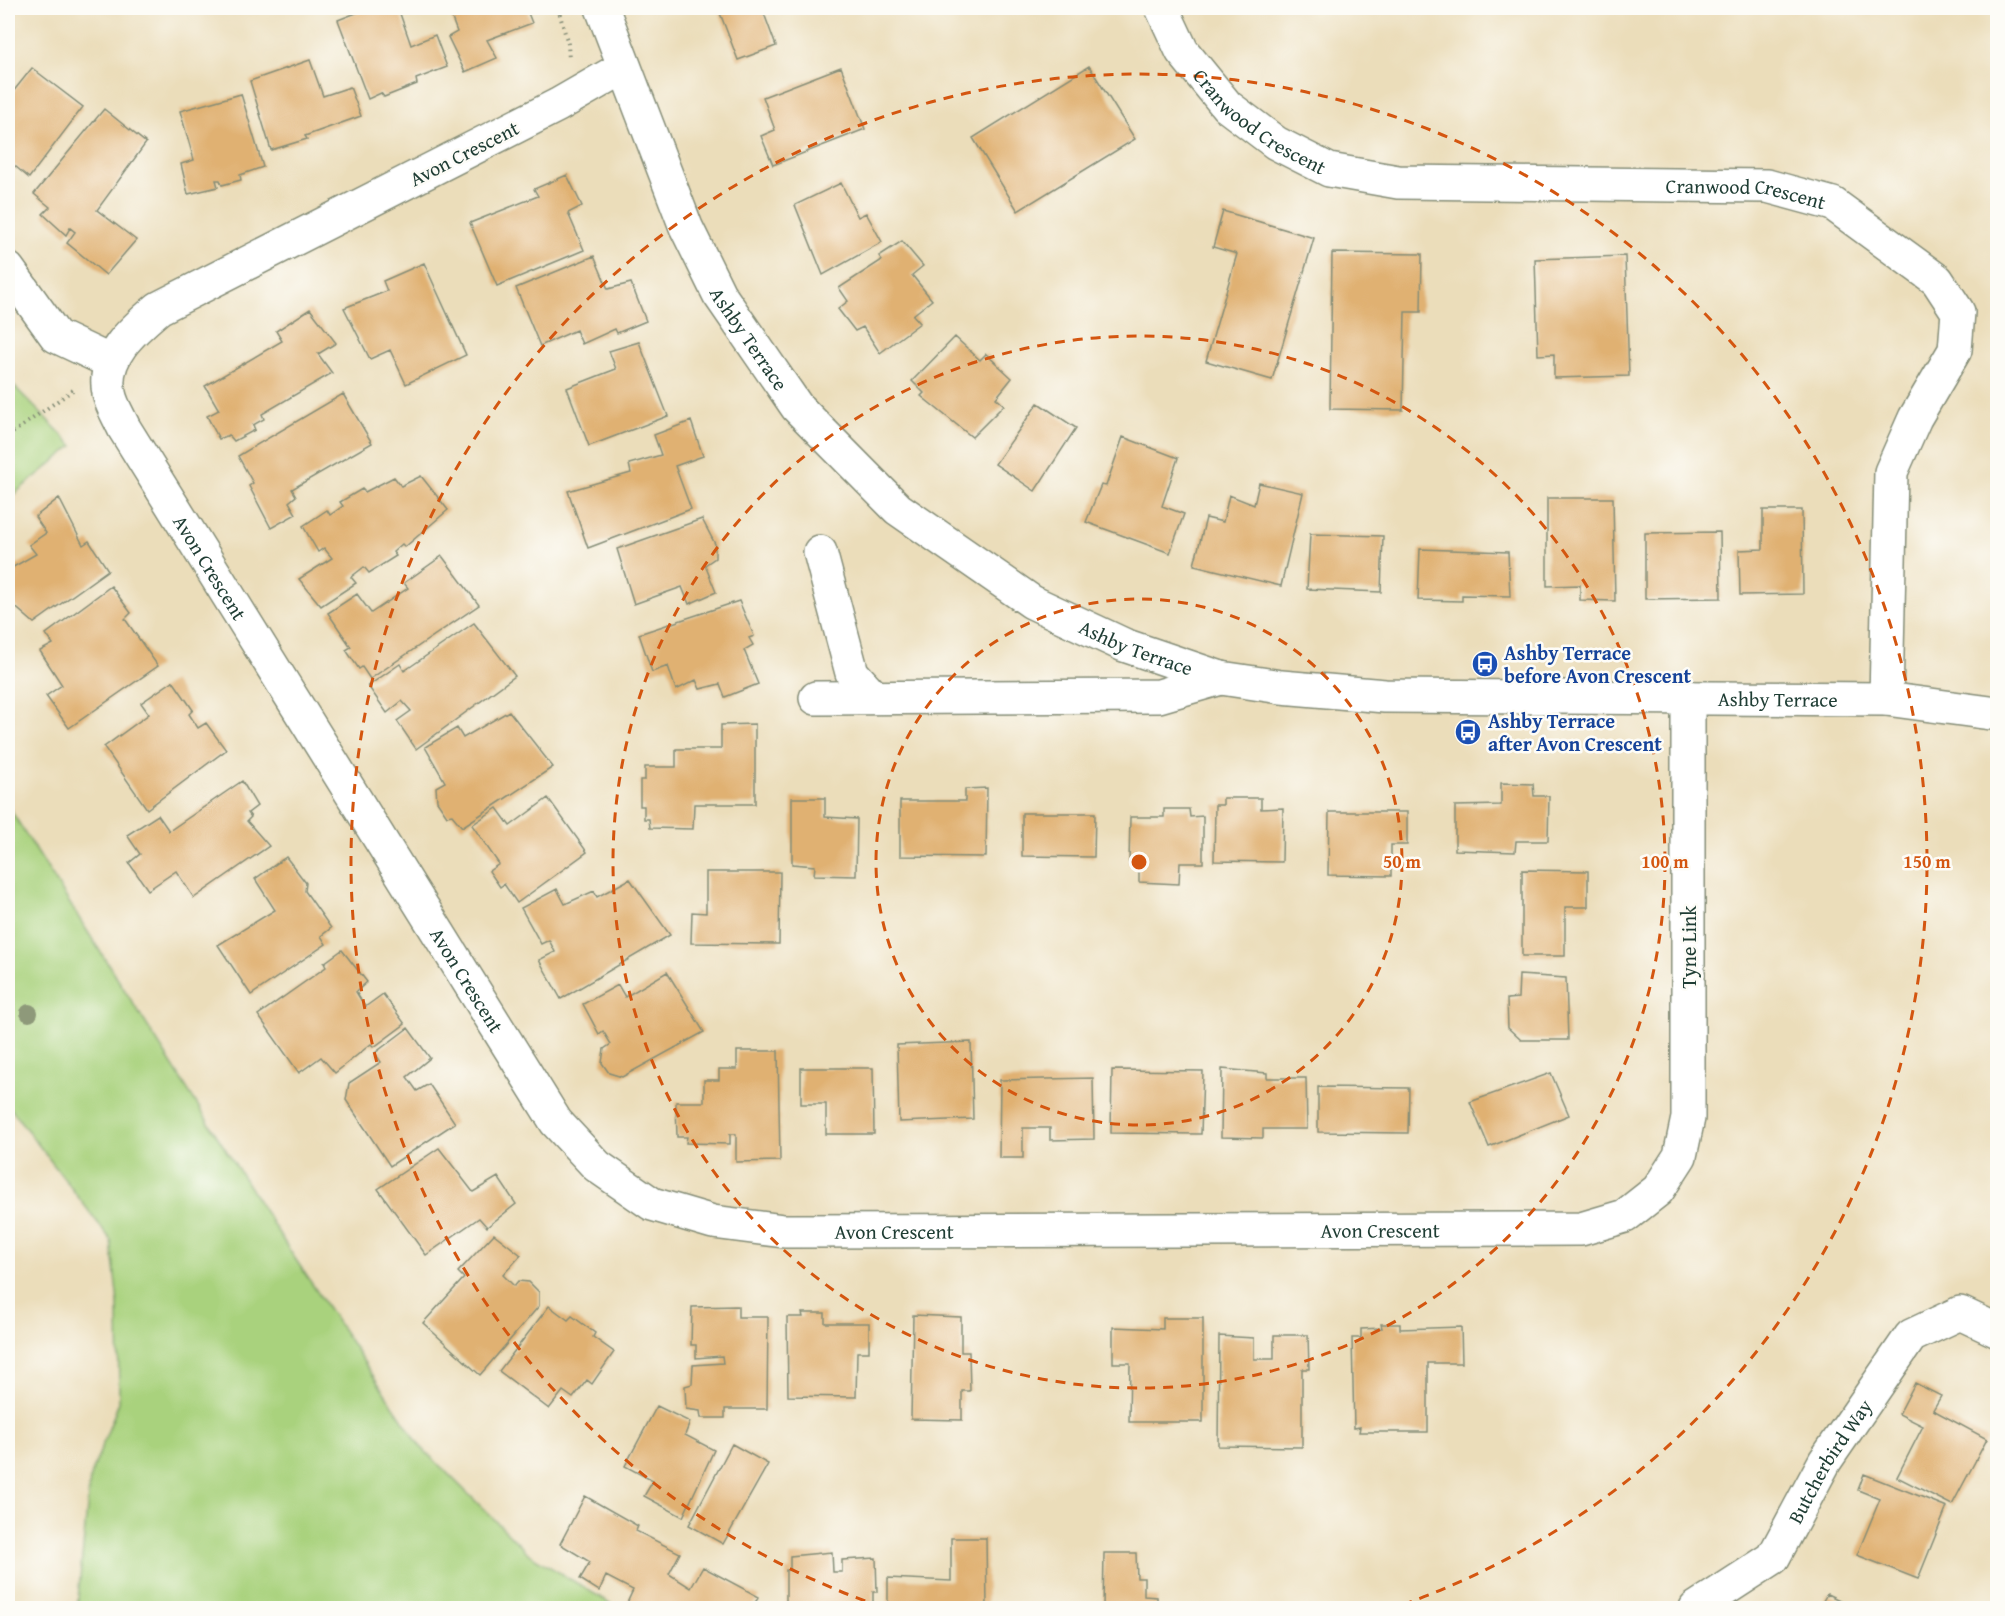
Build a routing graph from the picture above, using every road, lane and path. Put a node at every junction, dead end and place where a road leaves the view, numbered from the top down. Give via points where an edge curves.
1 (558, 8) edge
2 (602, 8) edge
3 (1162, 8) edge
4 (568, 67) dead end
5 (624, 67) junction
6 (8, 269) edge
7 (111, 362) junction
8 (8, 436) edge
9 (820, 552) dead end
10 (1221, 678) junction
11 (873, 696) junction
12 (1688, 697) junction
13 (816, 698) dead end
14 (1886, 699) junction
15 (1998, 714) edge
16 (1658, 1190) joint
17 (1998, 1331) edge
18 (1696, 1608) edge

1 - 4 path via 568,44
2 - 5 street, Ashby Terrace
3 - 14 street, Cranwood Crescent via 1182,51 1227,106 1276,143 1329,170 1398,182 1767,186 1833,204 1937,280 1958,312 1955,350 1915,418 1891,472
5 - 7 street, Avon Crescent via 558,105 159,308 128,334
5 - 10 street, Ashby Terrace via 686,227 719,294 797,407 846,458 898,509 1032,602 1124,645
6 - 7 street via 56,336
7 - 8 path
7 - 16 street, Avon Crescent via 108,393 124,428 556,1122 597,1167 652,1204 713,1222 784,1231 1581,1229 1625,1216
9 - 11 street via 852,673
10 - 11 street via 1160,696
10 - 12 street, Ashby Terrace via 1385,696
11 - 13 street
12 - 14 street, Ashby Terrace
12 - 16 street, Tyne Link via 1688,1118 1680,1156
14 - 15 street, Ashby Terrace
17 - 18 street, Butcherbird Way via 1960,1313 1911,1336 1825,1461 1773,1558

